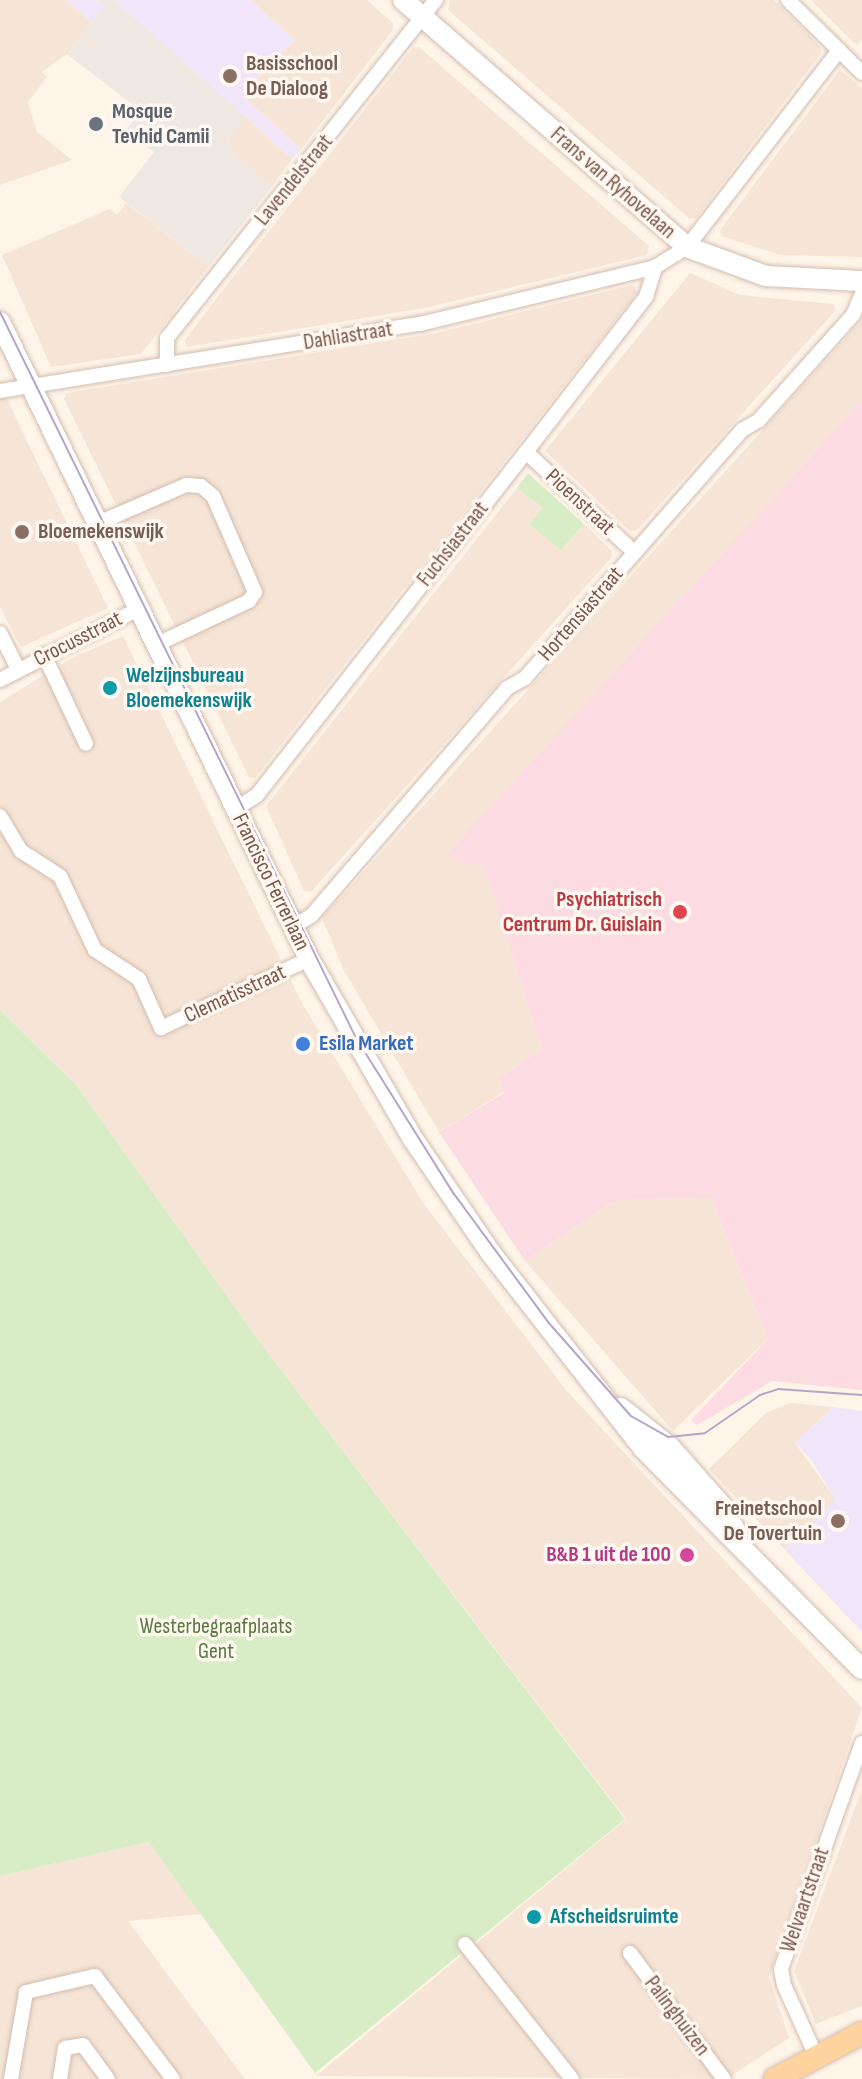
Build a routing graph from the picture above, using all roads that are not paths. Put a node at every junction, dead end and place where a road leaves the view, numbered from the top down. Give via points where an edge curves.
1 (403, 0) edge
2 (436, 0) edge
3 (788, 0) edge
4 (422, 17) junction
5 (839, 50) junction
6 (862, 73) edge
7 (687, 247) junction
8 (655, 267) junction
9 (862, 281) edge
10 (862, 294) edge
11 (0, 322) edge
12 (167, 365) junction
13 (29, 386) junction
14 (0, 391) edge
15 (526, 452) junction
16 (96, 524) junction
17 (634, 552) junction
18 (138, 609) junction
19 (0, 633) edge
20 (155, 645) junction
21 (44, 655) junction
22 (18, 669) junction
23 (0, 680) edge
24 (86, 744) dead end
25 (235, 809) junction
26 (0, 816) edge
27 (293, 927) junction
28 (309, 959) junction
29 (862, 1669) edge
30 (862, 1743) edge
31 (465, 1944) dead end
32 (630, 1953) dead end
33 (862, 2033) edge
34 (816, 2056) junction
35 (11, 2079) edge
36 (60, 2079) edge
37 (108, 2079) edge
38 (173, 2079) edge
39 (572, 2079) edge
40 (724, 2079) edge
41 (775, 2079) edge

1 - 4 street, Frans van Ryhovelaan
2 - 4 street, Lavendelstraat
3 - 5 street
4 - 7 street, Frans van Ryhovelaan
4 - 12 street, Lavendelstraat via 167,338
5 - 6 street
5 - 7 street
7 - 8 street, Dahliastraat
7 - 9 street, Frans van Ryhovelaan via 766,276
8 - 12 street, Dahliastraat via 420,324
8 - 15 street, Fuchsiastraat via 646,297
10 - 17 street, Hortensiastraat via 853,315
11 - 13 street, Francisco Ferrerlaan
12 - 13 street, Dahliastraat
13 - 14 street, Dahliastraat
13 - 16 street, Francisco Ferrerlaan
15 - 17 street, Pioenstraat
15 - 25 street, Fuchsiastraat via 257,795
16 - 18 street, Francisco Ferrerlaan
16 - 20 street via 186,485 201,486 213,496 227,524 255,592 249,601
17 - 27 street, Hortensiastraat via 525,678 507,688 312,915
18 - 20 street, Francisco Ferrerlaan
18 - 21 street, Crocusstraat
19 - 22 street
20 - 25 street, Francisco Ferrerlaan
21 - 22 street, Crocusstraat
21 - 24 street
22 - 23 street, Crocusstraat
25 - 27 street, Francisco Ferrerlaan
26 - 28 street, Clematisstraat via 21,851 60,876 95,950 139,979 161,1028
27 - 28 street, Francisco Ferrerlaan
28 - 29 street, Francisco Ferrerlaan via 372,1074 443,1185 545,1324 672,1479 709,1519 741,1542
30 - 34 street, Welvaartstraat via 781,1969
31 - 39 street
32 - 40 street, Palinghuizen
33 - 34 main road
34 - 41 main road
35 - 38 street via 26,1992 95,1976
36 - 37 street via 65,2048 83,2045

